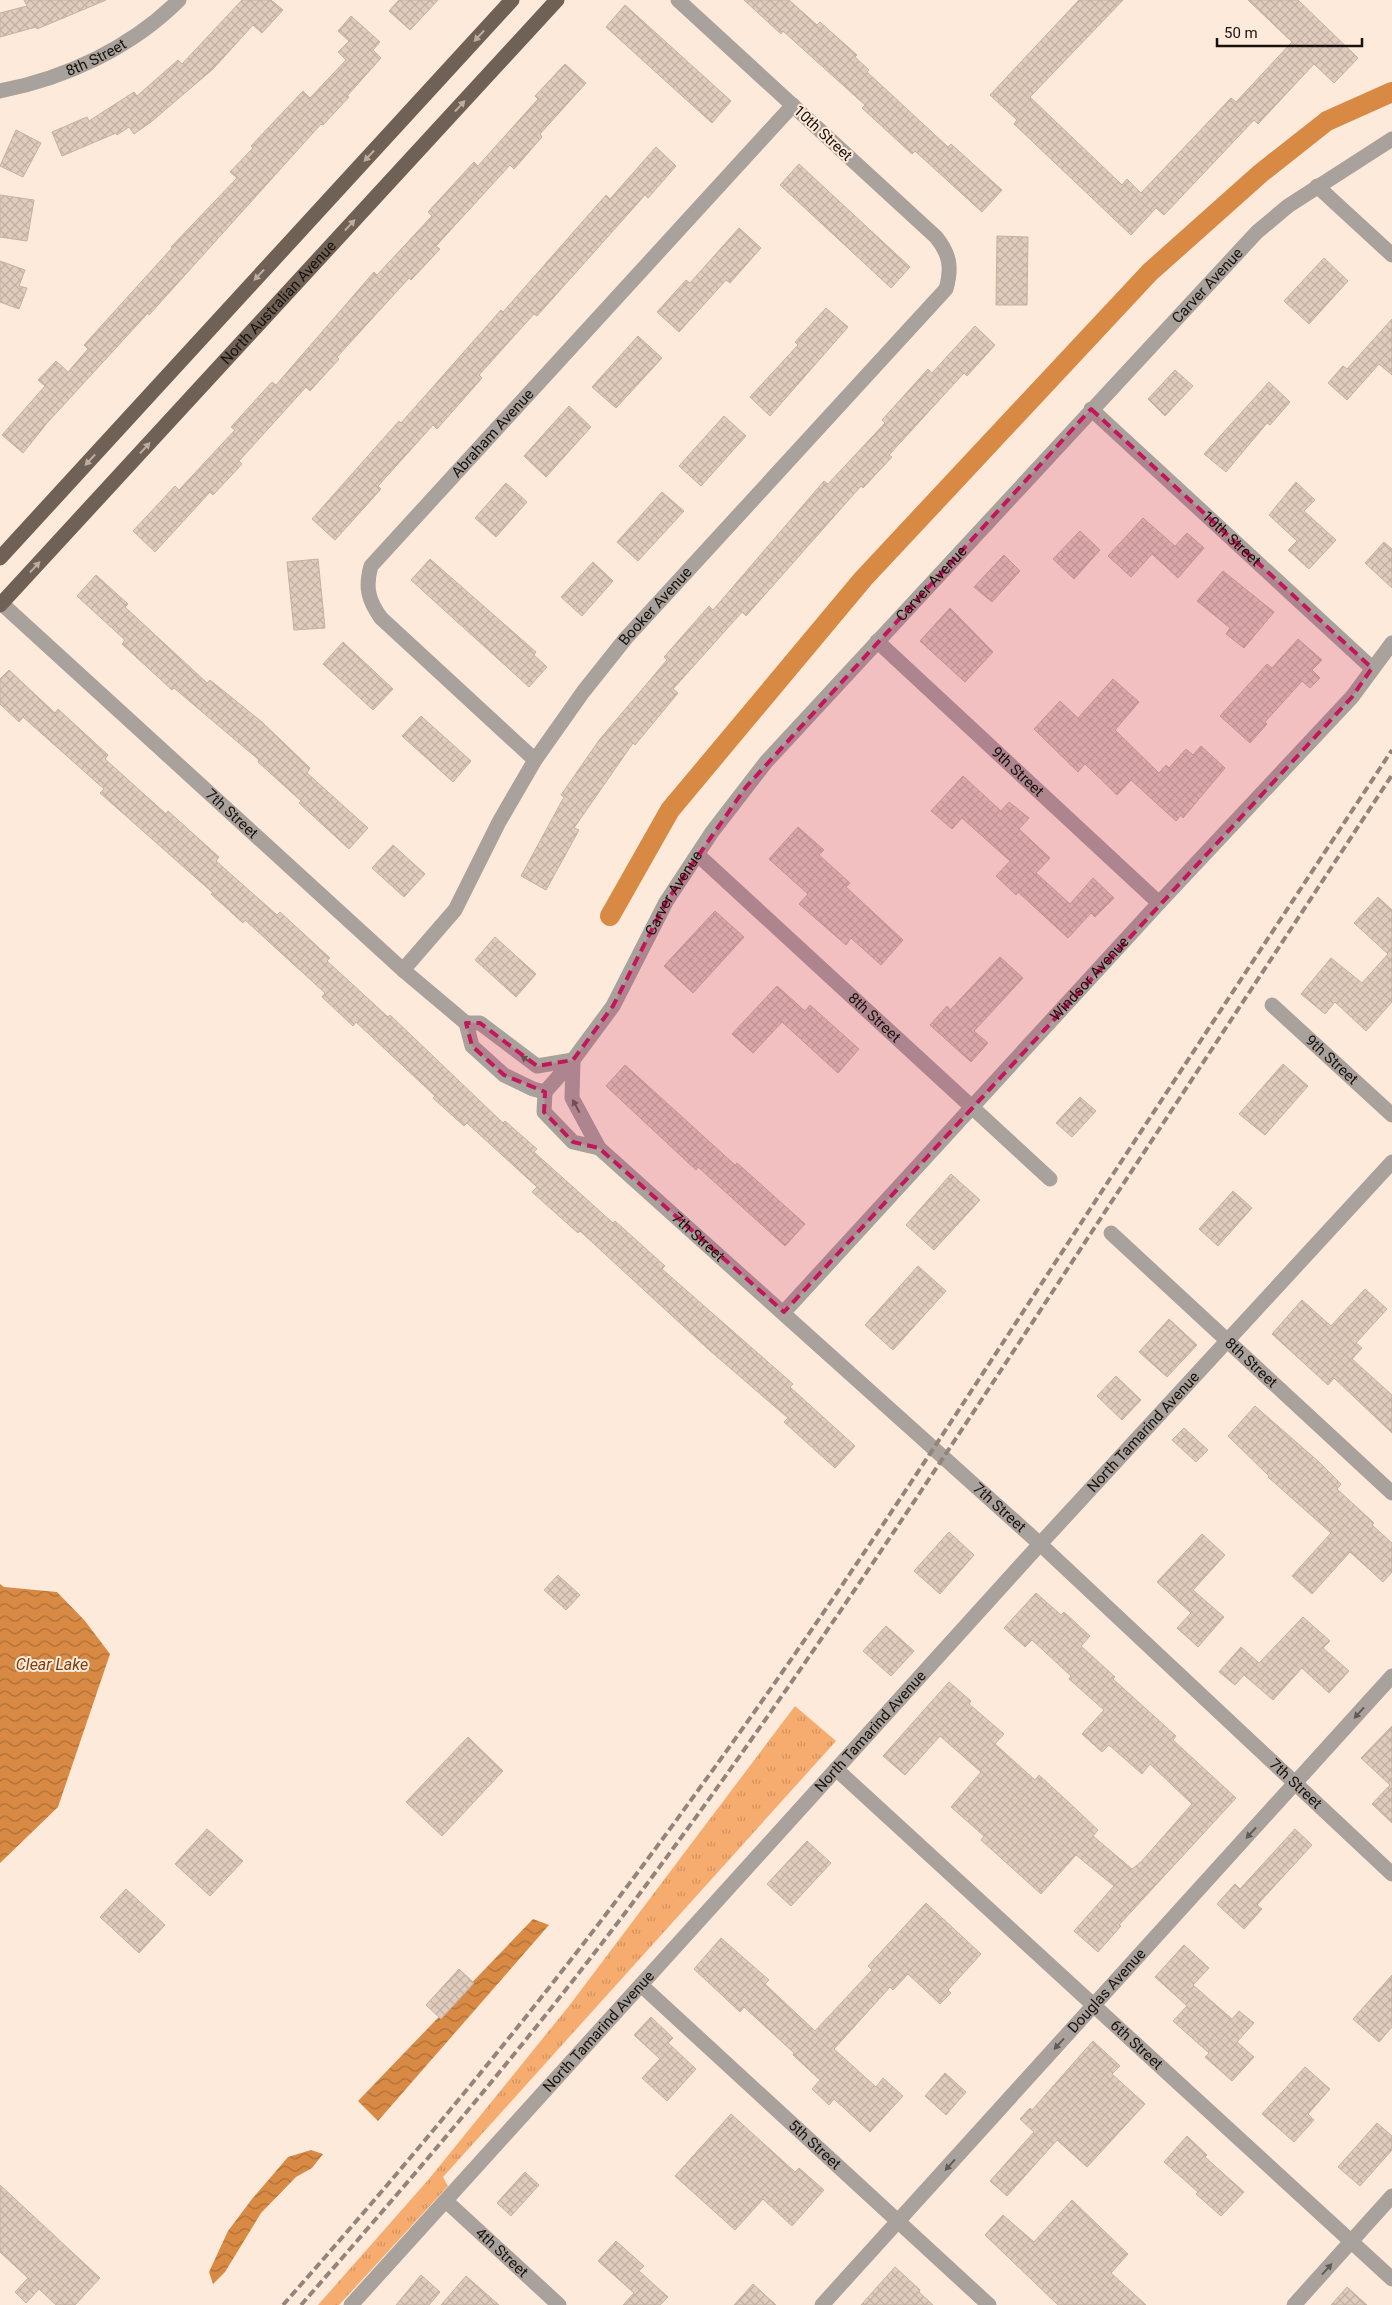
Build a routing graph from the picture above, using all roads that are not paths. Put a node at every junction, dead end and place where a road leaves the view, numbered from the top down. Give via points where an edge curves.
1 (179, 0) edge
2 (512, 0) edge
3 (557, 0) edge
4 (678, 0) edge
5 (0, 91) edge
6 (793, 105) junction
7 (1392, 139) edge
8 (1317, 186) junction
9 (1392, 255) edge
10 (950, 275) joint
11 (1091, 409) junction
12 (0, 558) edge
13 (1, 603) edge
14 (876, 641) junction
15 (1392, 642) edge
16 (1372, 668) junction
17 (535, 760) junction
18 (698, 855) junction
19 (1159, 903) junction
20 (403, 970) junction
21 (1272, 1005) dead end
22 (466, 1023) junction
23 (573, 1060) junction
24 (545, 1092) junction
25 (973, 1108) junction
26 (1392, 1116) edge
27 (599, 1148) junction
28 (1392, 1162) edge
29 (1050, 1179) dead end
30 (1111, 1233) dead end
31 (784, 1312) junction
32 (1226, 1341) junction
33 (1392, 1493) edge
34 (1040, 1544) junction
35 (1392, 1676) edge
36 (836, 1770) junction
37 (1295, 1785) junction
38 (1392, 1874) edge
39 (641, 1985) junction
40 (1094, 2006) junction
41 (1392, 2196) edge
42 (446, 2201) junction
43 (898, 2222) junction
44 (1351, 2242) junction
45 (1392, 2279) edge
46 (351, 2305) edge
47 (559, 2305) edge
48 (822, 2305) edge
49 (989, 2305) edge
50 (1294, 2305) edge

1 - 5 street, 8th Street via 142,31 104,55 48,79
2 -> 12 main road
13 -> 3 main road, North Australian Avenue
4 - 6 street, 10th Street
6 - 10 street, 10th Street via 936,237 950,261
6 - 17 street, Abraham Avenue via 372,566 367,579 367,593 381,618
7 - 8 street, Carver Avenue
8 - 9 street
8 - 11 street, Carver Avenue via 1257,232
10 - 17 street, Booker Avenue via 946,289 626,638
11 - 14 street, Carver Avenue
11 - 16 street, 10th Street
13 - 20 street, 7th Street
14 - 18 street, Carver Avenue via 766,762
14 - 19 street, 9th Street
15 - 16 street, Windsor Avenue
16 - 19 street, Windsor Avenue via 1352,697
17 - 20 street, Booker Avenue via 499,822 455,910
18 - 23 street, Carver Avenue via 666,902 613,1006
18 - 25 street, 8th Street
19 - 25 street, Windsor Avenue
20 - 22 street, 7th Street
21 - 26 street, 9th Street
23 -> 22 street, 7th Street via 537,1066 480,1023
22 - 24 street via 472,1046 504,1074
23 - 24 street, Carver Avenue
27 -> 23 street, 7th Street via 572,1098
24 - 27 street, 7th Street via 544,1112 573,1142
25 - 29 street, 8th Street
25 - 31 street, Windsor Avenue
27 - 31 street, 7th Street
28 - 32 street, North Tamarind Avenue
30 - 32 street, 8th Street
31 - 34 street, 7th Street
32 - 33 street, 8th Street
32 - 34 street, North Tamarind Avenue
34 - 36 street, North Tamarind Avenue
34 - 37 street, 7th Street
35 -> 37 street, Douglas Avenue
36 - 39 street, North Tamarind Avenue
36 - 40 street, 6th Street
37 - 38 street, 7th Street
37 -> 40 street, Douglas Avenue
39 - 42 street, North Tamarind Avenue
39 - 43 street, 5th Street
40 -> 43 street, Douglas Avenue
40 - 44 street, 6th Street
41 - 44 street
42 - 46 street, North Tamarind Avenue
42 - 47 street, 4th Street
43 - 48 street, Douglas Avenue
43 - 49 street, 5th Street
44 - 45 street, 6th Street
50 -> 44 street

